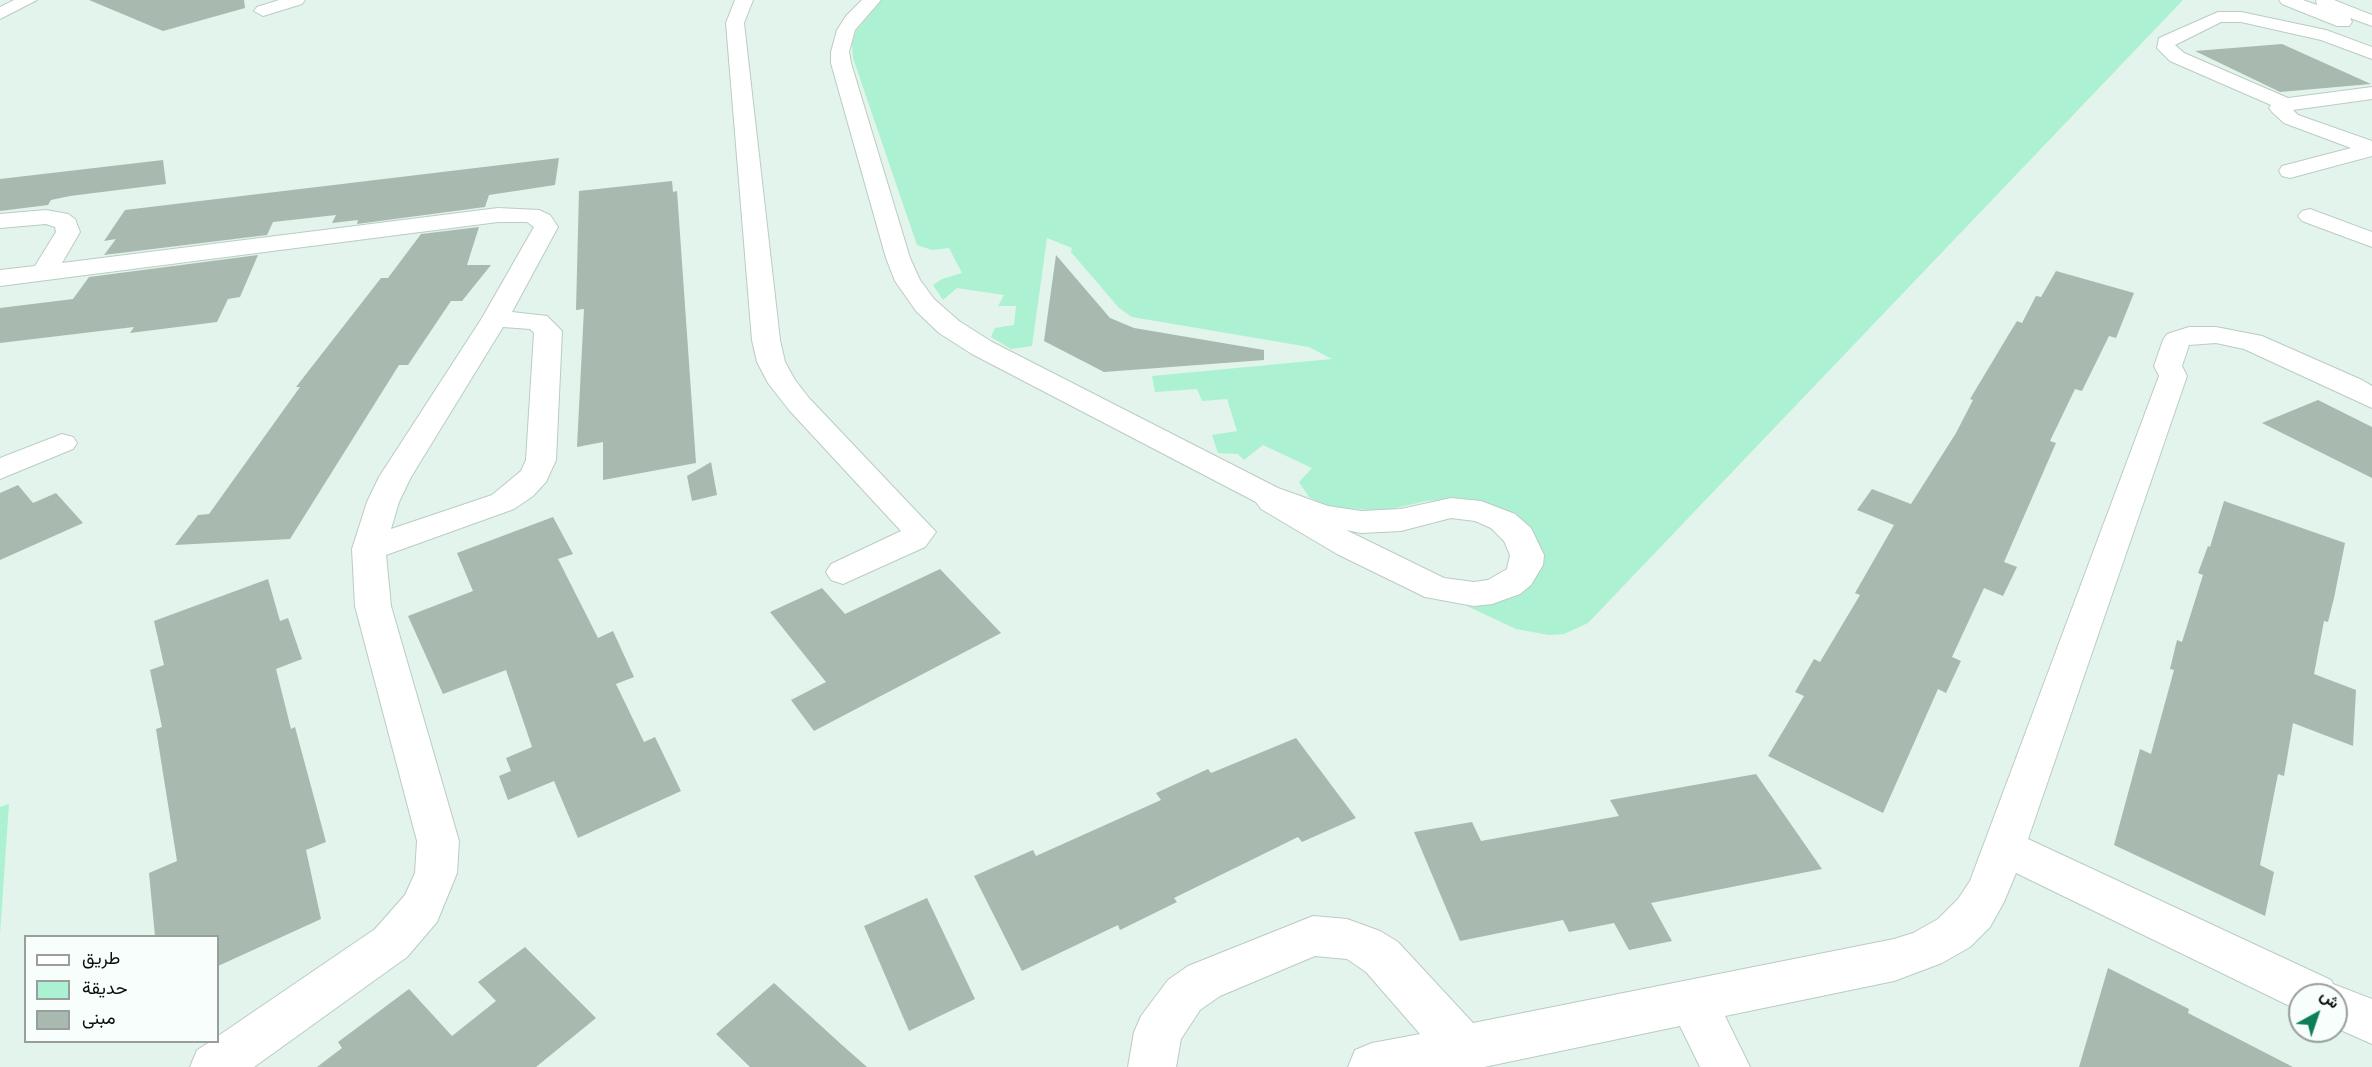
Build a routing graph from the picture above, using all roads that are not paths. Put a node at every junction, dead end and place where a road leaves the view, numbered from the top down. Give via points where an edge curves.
1 (28, 0) edge
2 (296, 0) edge
3 (744, 0) edge
4 (872, 0) edge
5 (2289, 0) edge
6 (2318, 0) edge
7 (2345, 4) edge
8 (263, 11) dead end
9 (0, 14) edge
10 (2372, 21) edge
11 (2368, 44) edge
12 (2348, 64) dead end
13 (2372, 93) edge
14 (2285, 104) junction
15 (2372, 148) edge
16 (2290, 171) dead end
17 (2310, 216) dead end
18 (0, 221) edge
19 (2372, 240) edge
20 (43, 273) junction
21 (0, 278) edge
22 (495, 318) junction
23 (2367, 396) edge
24 (62, 443) dead end
25 (0, 468) edge
26 (1267, 495) junction
27 (369, 549) junction
28 (843, 572) dead end
29 (2004, 847) junction
30 (2290, 983) edge
31 (1691, 1000) junction
32 (2348, 1011) edge
33 (2372, 1022) edge
34 (1465, 1050) junction
35 (214, 1067) edge
36 (1152, 1067) edge
37 (1372, 1067) edge
38 (1726, 1067) edge

1 - 9 street
2 - 8 street
3 - 28 street via 735,23 771,362 799,404 920,532 914,540
4 - 26 street via 846,30 841,63 898,258 908,282 925,305 949,327 982,348
5 - 11 street
6 - 7 street
7 - 10 street
11 - 12 street via 2332,53
11 - 14 street via 2270,21 2228,16 2166,42 2166,48 2177,57
13 - 14 street
14 - 15 street via 2280,111 2291,119
15 - 16 street
17 - 19 street
18 - 20 street via 46,217 67,224 68,232
20 - 21 street
20 - 22 street via 441,221 531,215 546,226
22 - 27 street via 395,477
22 - 27 street via 538,322 549,331 541,460 535,475 503,502
23 - 29 street via 2279,362 2239,353 2191,356 2181,372 2172,376
24 - 25 street
26 - 26 street via 1272,502 1349,546 1437,589 1464,594 1492,592 1508,586 1526,565 1527,555 1519,536 1503,521 1481,511 1451,508 1401,520 1361,522 1322,515
27 - 35 street via 373,606 438,842 436,873 421,908 391,943
29 - 30 street
29 - 31 street via 1989,889 1974,913 1954,933 1926,949 1894,960
31 - 34 street
31 - 38 street
32 - 33 street
34 - 36 street via 1382,957 1347,939 1314,936 1204,981 1184,995 1158,1032
34 - 37 street

